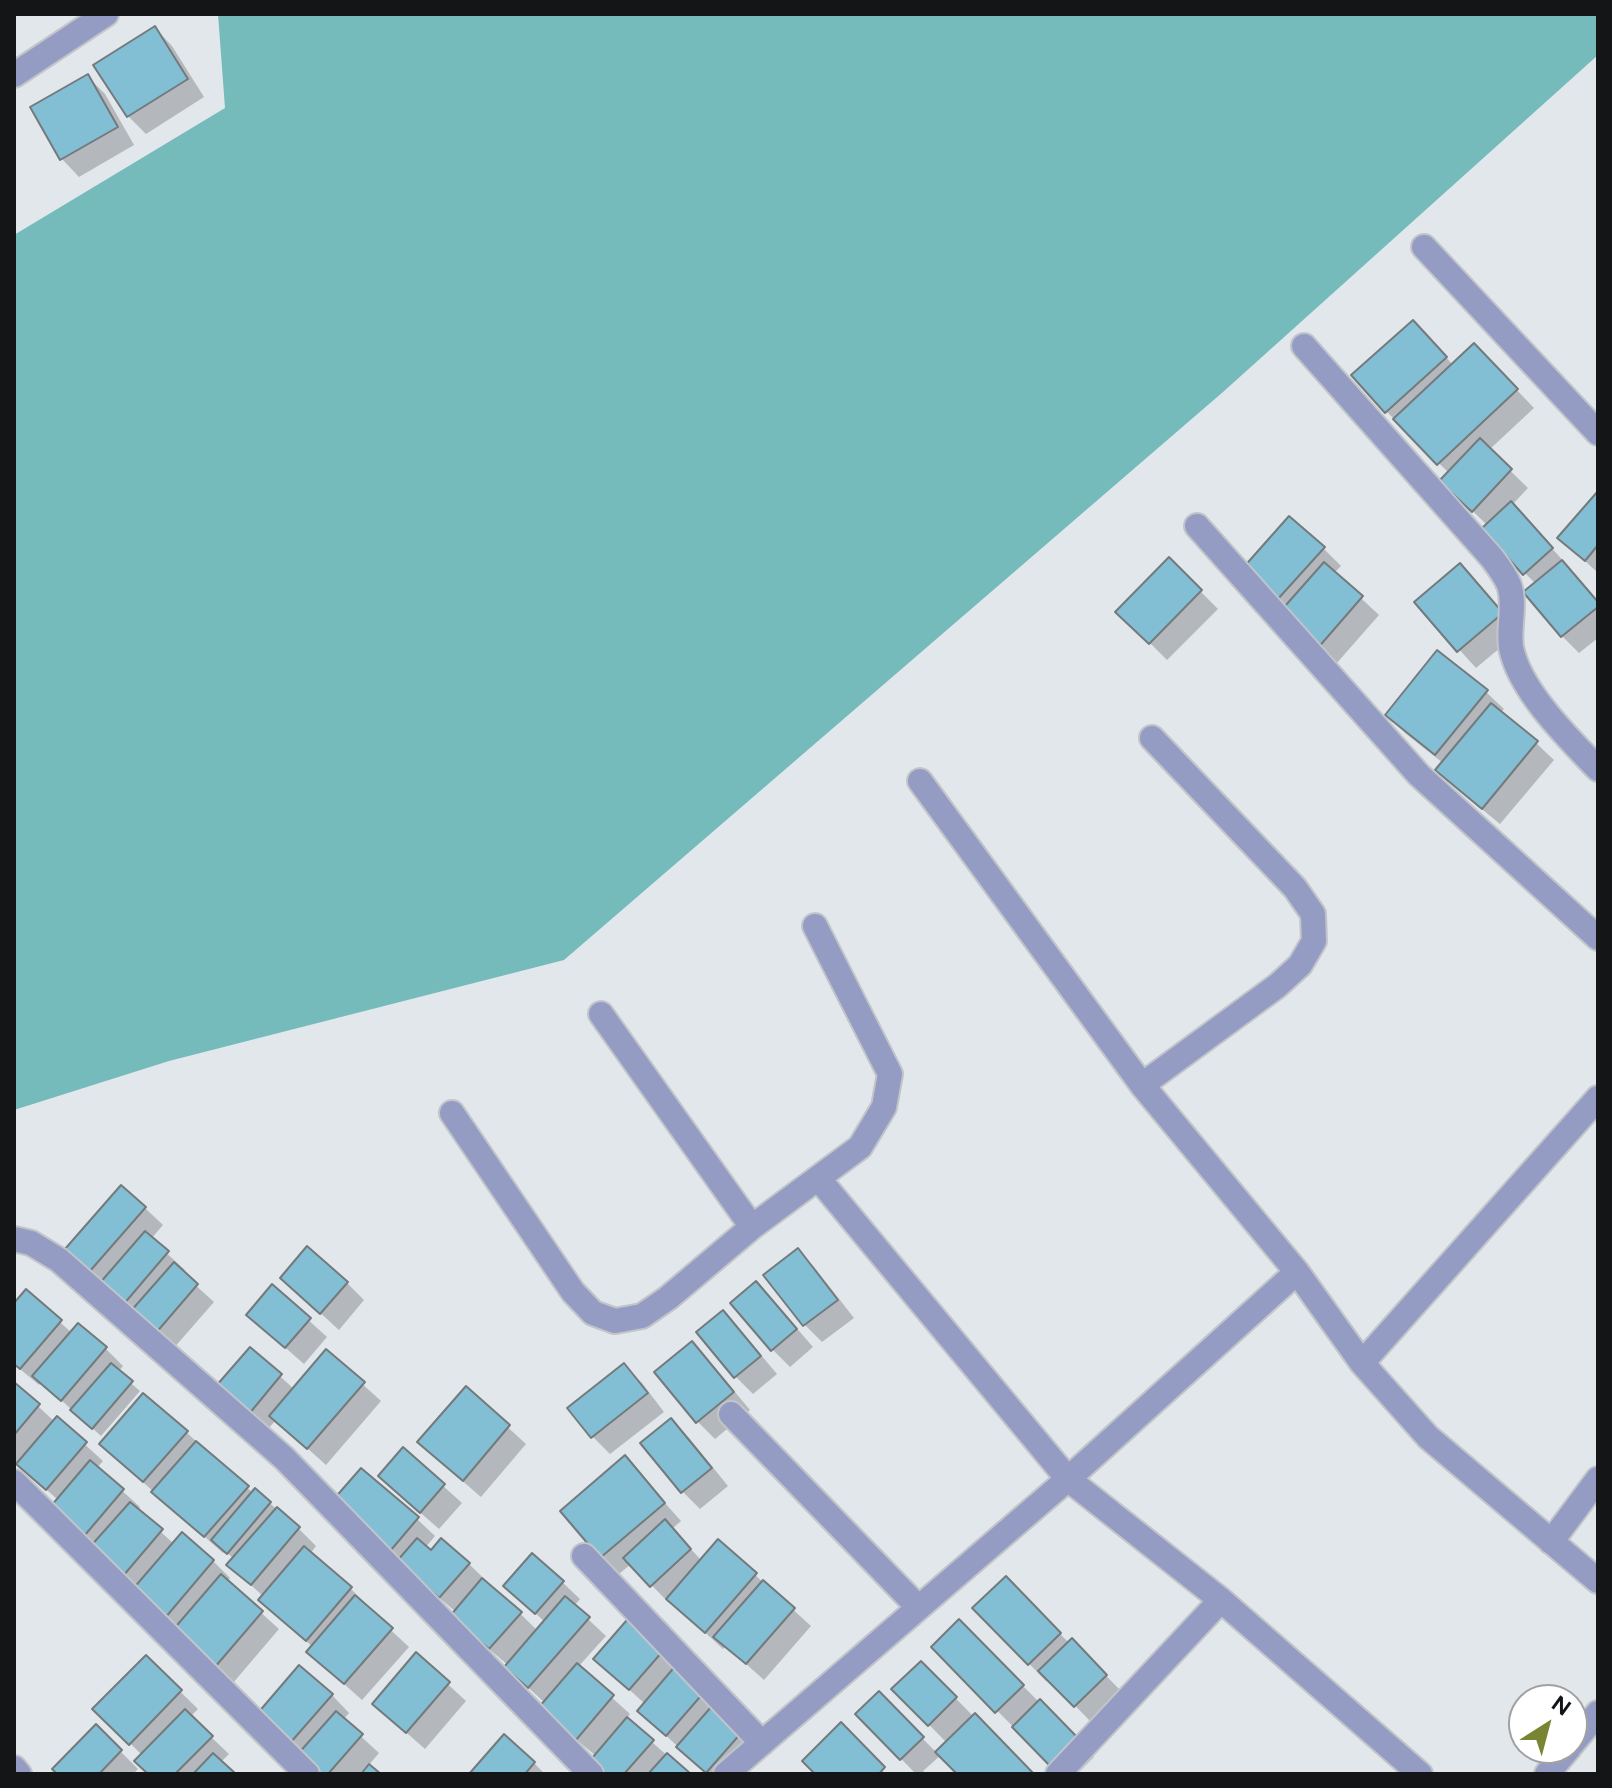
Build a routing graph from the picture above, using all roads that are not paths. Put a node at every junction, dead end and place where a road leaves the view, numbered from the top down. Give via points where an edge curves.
1 (106, 14) edge
2 (14, 75) edge
3 (1424, 247) dead end
4 (1304, 346) dead end
5 (1598, 433) edge
6 (1197, 526) dead end
7 (1152, 738) dead end
8 (1598, 769) edge
9 (920, 781) dead end
10 (815, 926) dead end
11 (1598, 938) edge
12 (601, 1014) dead end
13 (1142, 1085) junction
14 (1598, 1098) edge
15 (452, 1113) dead end
16 (818, 1178) junction
17 (752, 1227) junction
18 (14, 1239) edge
19 (1297, 1272) junction
20 (1362, 1363) junction
21 (731, 1414) dead end
22 (1068, 1479) junction
23 (1598, 1479) edge
24 (14, 1482) edge
25 (1551, 1542) junction
26 (584, 1556) dead end
27 (1598, 1581) edge
28 (1221, 1600) junction
29 (918, 1607) junction
30 (762, 1743) junction
31 (14, 1768) edge
32 (19, 1774) edge
33 (307, 1774) edge
34 (591, 1774) edge
35 (726, 1774) edge
36 (1058, 1774) edge
37 (1420, 1774) edge

1 - 2 street
3 - 5 street
4 - 8 street via 1492,558 1510,586 1511,645 1518,671 1542,707
6 - 11 street via 1419,775
7 - 13 street via 1295,888 1313,914 1314,941 1300,965 1277,986
9 - 13 street
10 - 16 street via 890,1074 884,1107 860,1147
12 - 17 street
13 - 19 street
14 - 20 street
15 - 17 street via 573,1292 593,1313 615,1321 642,1316
16 - 17 street
16 - 22 street
18 - 34 street via 59,1260 284,1458
19 - 20 street
19 - 22 street
20 - 25 street via 1428,1437
21 - 29 street
22 - 28 street
22 - 29 street
23 - 25 street
24 - 33 street
25 - 27 street
26 - 30 street
28 - 36 street
28 - 37 street
29 - 30 street
30 - 35 street
31 - 32 street

